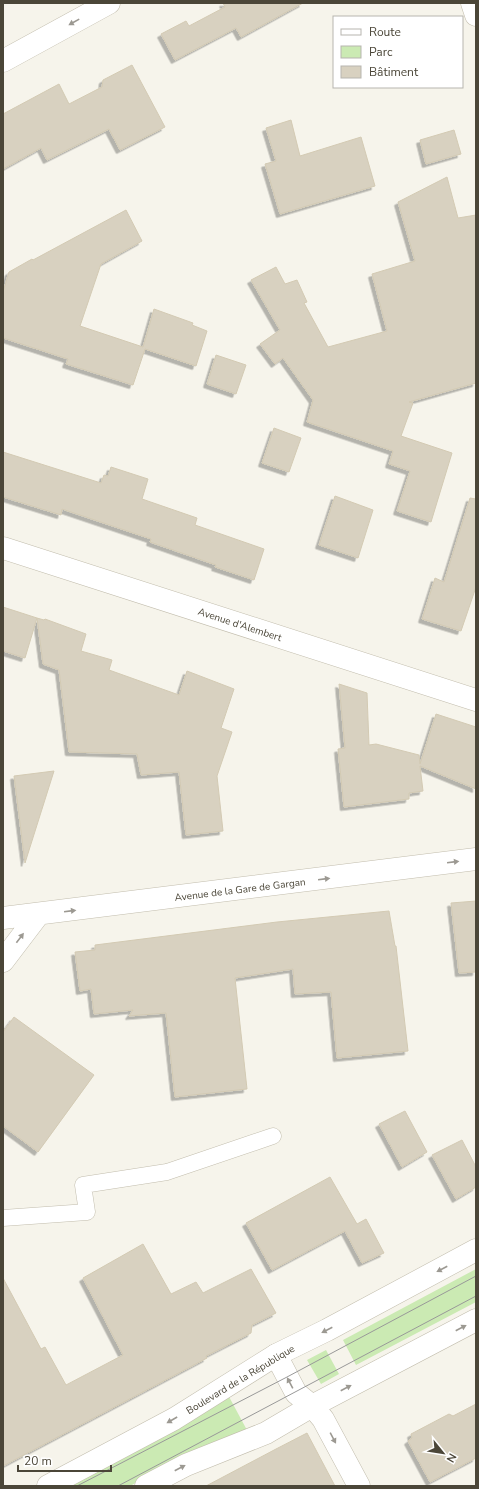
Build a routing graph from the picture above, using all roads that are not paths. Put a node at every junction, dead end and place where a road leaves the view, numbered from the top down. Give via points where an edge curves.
1 (109, 3) edge
2 (472, 3) edge
3 (476, 15) edge
4 (3, 61) edge
5 (3, 548) edge
6 (476, 700) edge
7 (476, 860) edge
8 (38, 915) junction
9 (3, 918) edge
10 (3, 961) edge
11 (273, 1136) dead end
12 (3, 1218) edge
13 (476, 1250) edge
14 (476, 1320) edge
15 (276, 1355) junction
16 (312, 1406) junction
17 (48, 1486) edge
18 (146, 1486) edge
19 (359, 1486) edge

1 -> 4 street
2 - 3 street
5 - 6 street, Avenue d'Alembert
8 -> 7 street, Avenue de la Gare de Gargan
8 - 9 street, Avenue de la Gare de Gargan
10 -> 8 street
11 - 12 lane via 168,1172 83,1185 87,1212
13 -> 15 street, Boulevard de la République
16 -> 14 street
16 -> 15 street via 296,1393
15 -> 17 street, Boulevard de la République via 174,1419
18 -> 16 street via 186,1465 266,1433
16 -> 19 street via 323,1419

